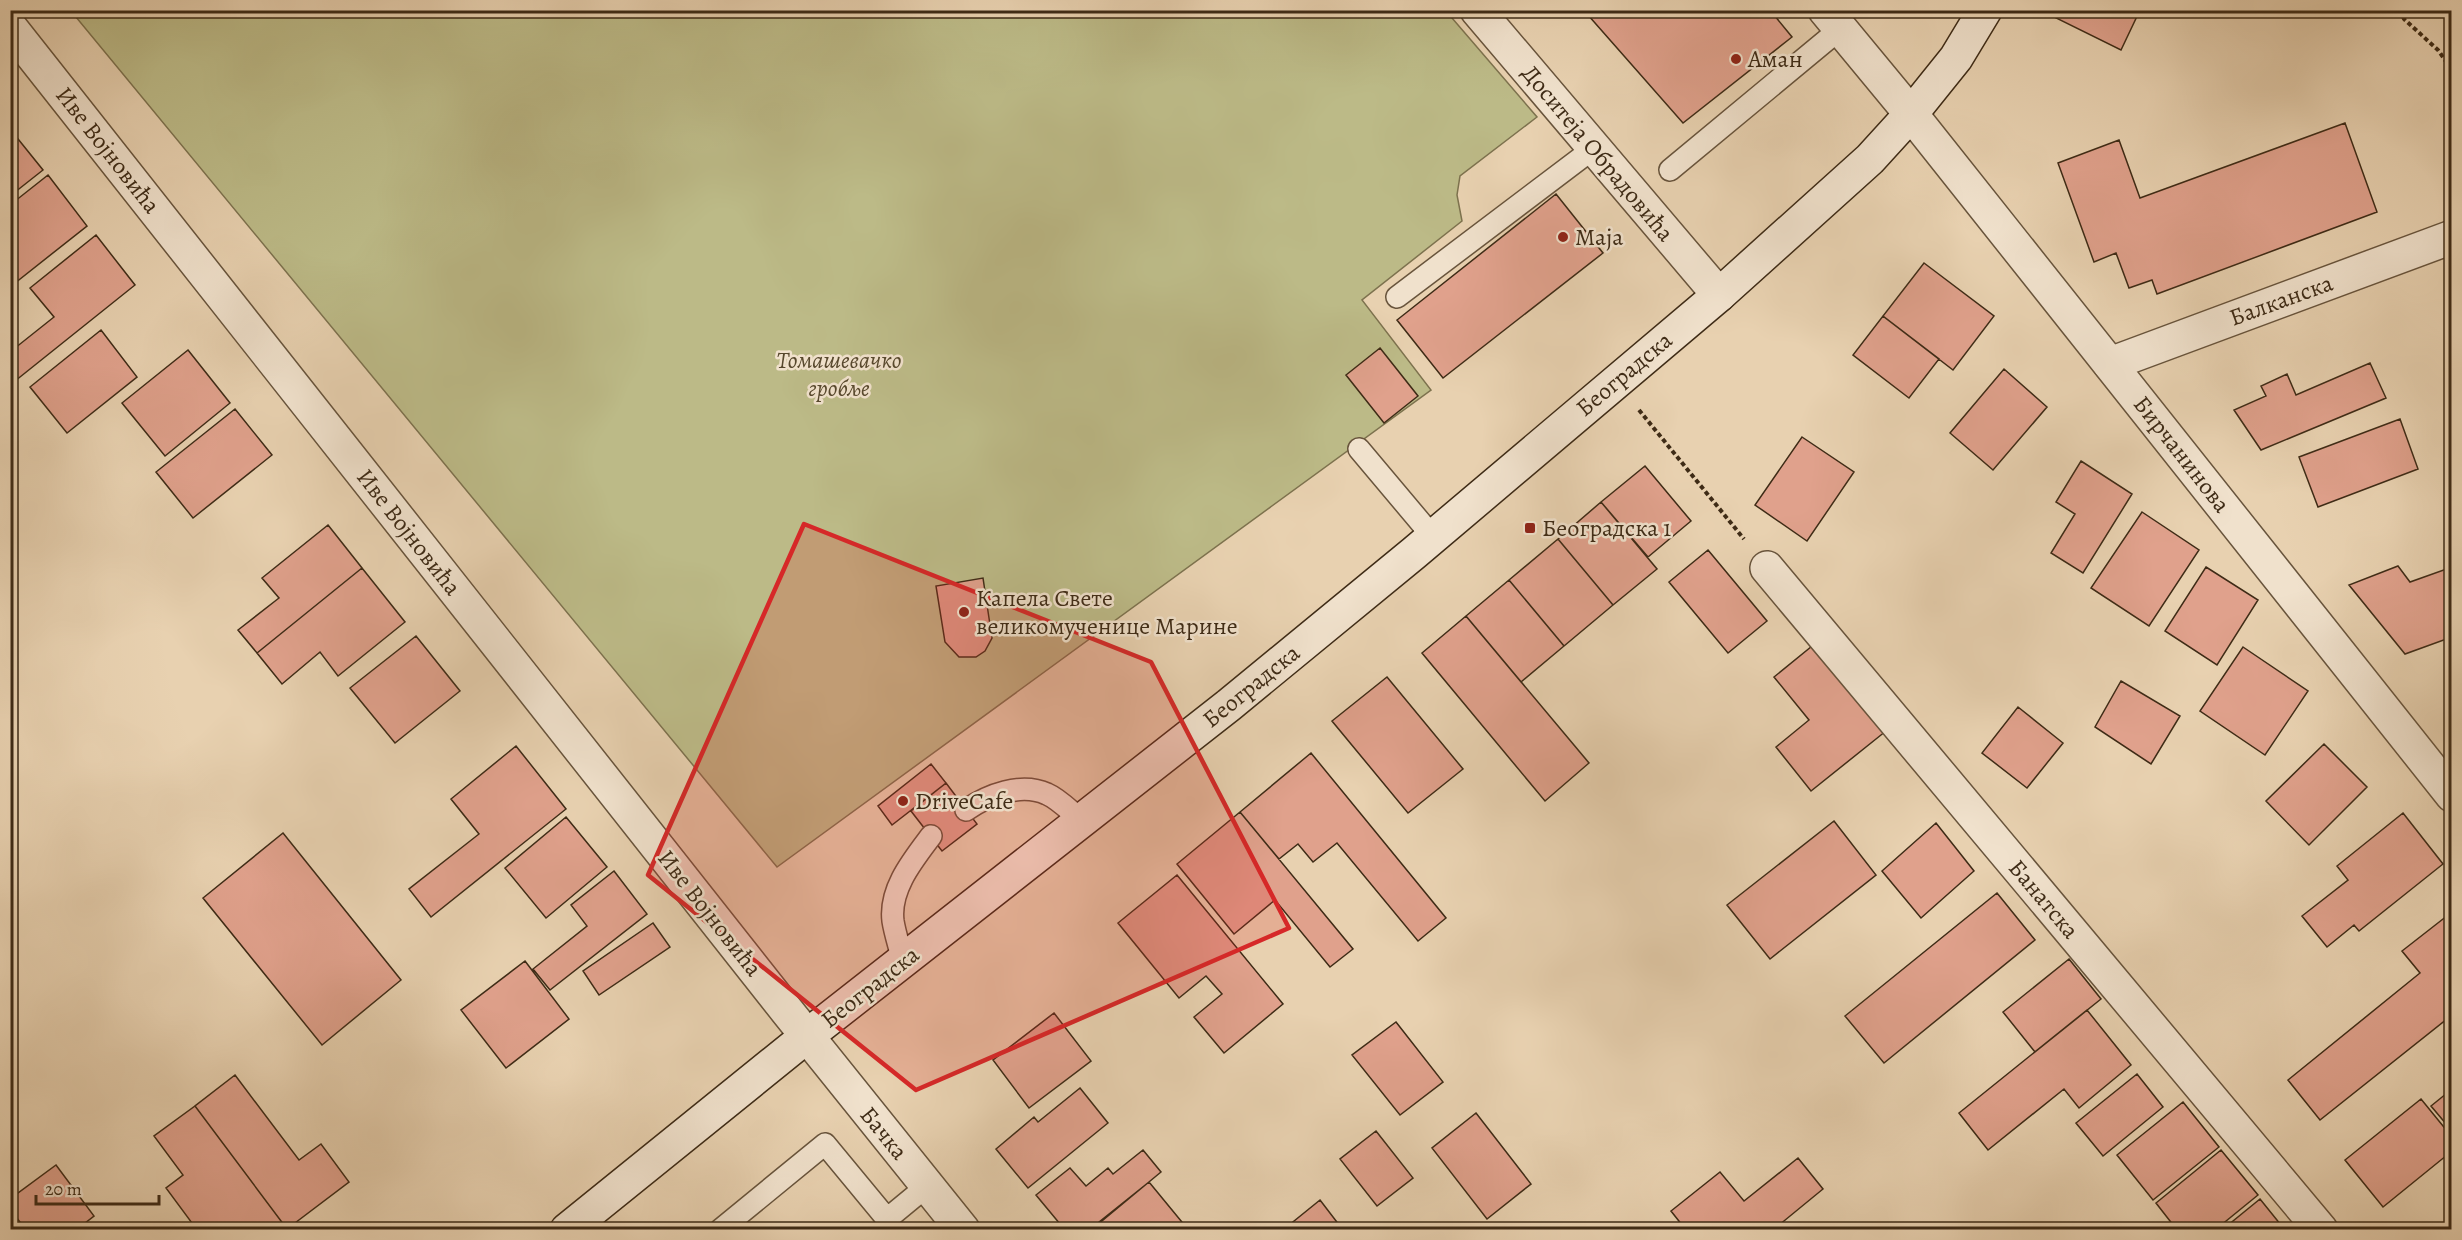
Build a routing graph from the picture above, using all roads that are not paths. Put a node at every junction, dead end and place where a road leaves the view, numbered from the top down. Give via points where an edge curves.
1 (1477, 10) edge
2 (1985, 10) edge
3 (1832, 20) edge
4 (10, 27) edge
5 (1911, 114) junction
6 (1594, 148) junction
7 (1670, 170) dead end
8 (2451, 237) edge
9 (1719, 295) junction
10 (1397, 297) dead end
11 (2110, 364) junction
12 (1359, 449) dead end
13 (1433, 537) junction
14 (1767, 568) road end
15 (2451, 795) edge
16 (966, 810) dead end
17 (1081, 820) junction
18 (931, 836) dead end
19 (903, 962) junction
20 (807, 1036) junction
21 (927, 1186) junction
22 (567, 1230) edge
23 (720, 1230) edge
24 (963, 1230) edge
25 (2321, 1230) edge

1 - 6 street, Доситеја Обрадовића
2 - 5 street, Београдска via 1956,58
3 - 5 street, Бирчанинова
3 - 7 lane
4 - 20 street, Иве Војновића
5 - 9 street, Београдска via 1870,159
5 - 11 street, Бирчанинова
6 - 9 street, Доситеја Обрадовића
6 - 10 lane
8 - 11 street, Балканска
9 - 13 street, Београдска
11 - 15 street, Бирчанинова
12 - 13 lane
13 - 17 street, Београдска via 1229,705
14 - 25 street, Банатска
16 - 17 lane via 984,798 1028,790 1047,794
17 - 19 street, Београдска
18 - 19 lane via 898,888 893,919
19 - 20 street, Београдска
20 - 21 street, Бачка
20 - 22 street, Београдска
21 - 23 lane via 887,1219 825,1144
21 - 24 street, Бачка

